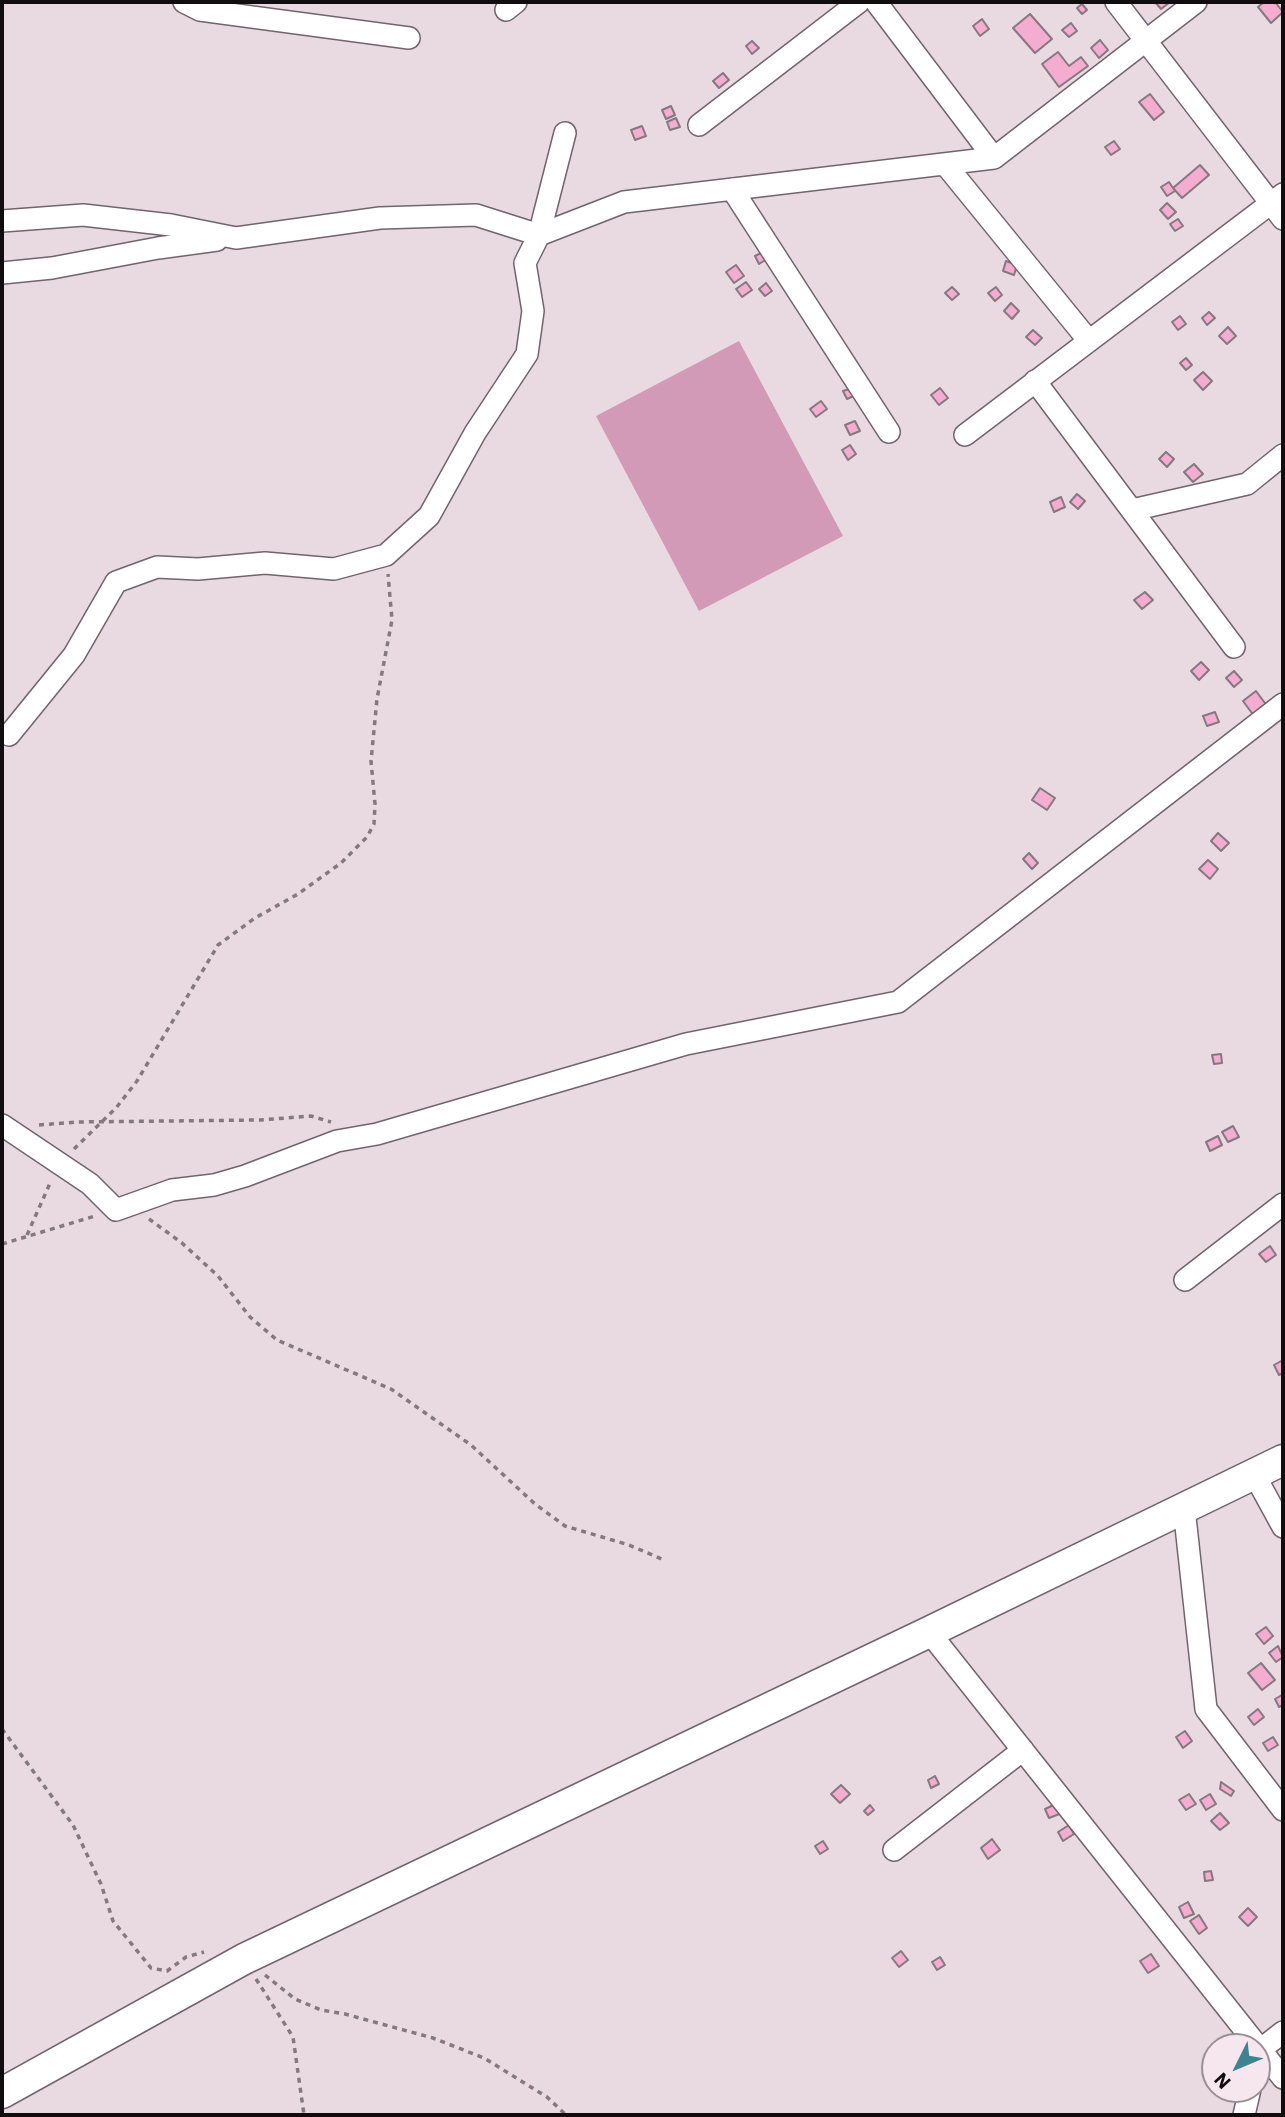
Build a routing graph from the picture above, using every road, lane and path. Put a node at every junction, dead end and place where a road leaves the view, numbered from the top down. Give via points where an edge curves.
1 (184, 2) edge
2 (859, 2) edge
3 (876, 2) edge
4 (1116, 2) edge
5 (1196, 2) edge
6 (409, 38) dead end
7 (1146, 40) junction
8 (699, 125) dead end
9 (565, 133) dead end
10 (994, 158) junction
11 (945, 164) junction
12 (732, 189) junction
13 (1279, 205) edge
14 (2, 221) edge
15 (539, 235) junction
16 (236, 238) junction
17 (2, 273) edge
18 (1089, 341) junction
19 (1035, 382) junction
20 (889, 432) dead end
21 (965, 435) dead end
22 (1283, 455) edge
23 (1132, 510) junction
24 (386, 555) junction
25 (1234, 647) dead end
26 (1283, 704) edge
27 (9, 735) dead end
28 (101, 1123) junction
29 (337, 1123) dead end
30 (4, 1127) edge
31 (58, 1164) junction
32 (1283, 1204) edge
33 (116, 1210) junction
34 (27, 1235) junction
35 (2, 1244) edge
36 (1185, 1280) dead end
37 (1283, 1460) edge
38 (1254, 1474) junction
39 (1184, 1508) junction
40 (1283, 1527) edge
41 (664, 1560) dead end
42 (929, 1632) junction
43 (2, 1729) edge
44 (1023, 1750) junction
45 (1283, 1810) edge
46 (894, 1850) dead end
47 (208, 1951) dead end
48 (244, 1959) junction
49 (1241, 2033) edge
50 (2, 2093) edge
51 (304, 2115) edge
52 (566, 2115) edge

1 - 6 street via 200,10
2 - 8 street
3 - 10 street
4 - 7 street
5 - 7 street
7 - 10 street
7 - 13 street
9 - 15 street
10 - 11 street
11 - 12 street
11 - 18 street
12 - 15 street via 624,202
12 - 20 street
13 - 18 street
14 - 16 street via 83,215
15 - 16 street via 476,215 380,218
15 - 24 street via 525,263 533,312 527,354 475,433 429,516
16 - 17 street
18 - 19 street
19 - 21 street
19 - 23 street
22 - 23 street via 1247,484
23 - 25 street
24 - 27 street via 334,569 265,563 198,569 157,567 116,582 74,655
24 - 28 path via 392,620 376,699 371,761 374,824 341,863 218,945 136,1081
26 - 33 street via 898,1002 686,1044 377,1134 337,1141 245,1176 172,1190
28 - 29 path via 311,1116
28 - 30 path
28 - 31 path
30 - 31 street
31 - 33 street via 90,1184
31 - 34 path
32 - 36 street
33 - 34 path
33 - 41 path via 149,1219 182,1243 277,1340 391,1389 471,1445 565,1526
34 - 35 path
37 - 38 main road
38 - 39 main road
38 - 40 street
39 - 42 main road
39 - 45 street via 1206,1709
42 - 44 street
42 - 48 main road
43 - 47 path via 73,1825 113,1921 151,1968 167,1971 186,1957
44 - 46 street
44 - 49 street
48 - 50 main road
48 - 51 path via 293,2037
48 - 52 path via 295,1998 321,2010 433,2039 484,2058 547,2097

